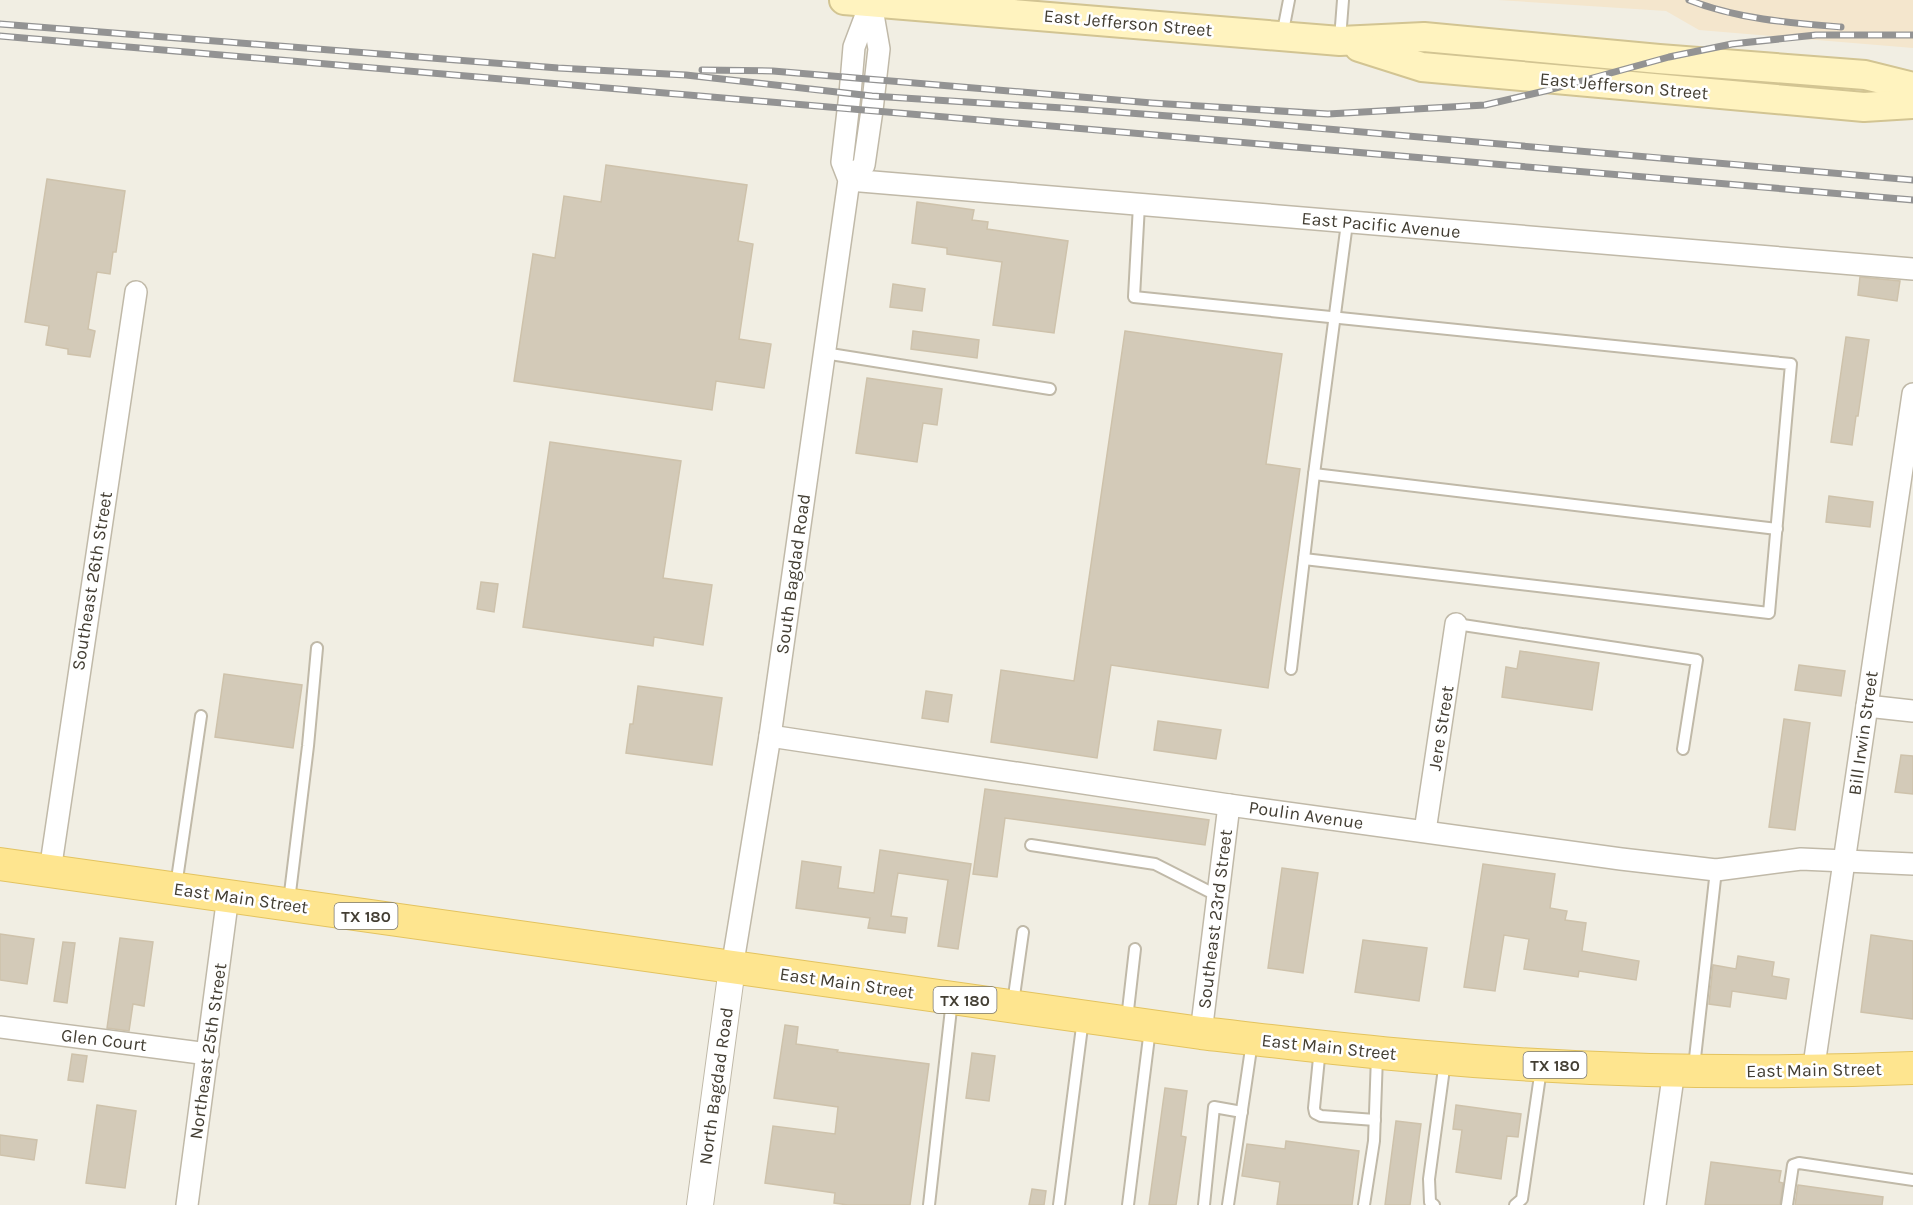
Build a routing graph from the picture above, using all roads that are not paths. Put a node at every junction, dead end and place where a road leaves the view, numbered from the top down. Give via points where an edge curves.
1 (1289, 0) edge
2 (1343, 0) edge
3 (858, 1) edge
4 (1282, 36) junction
5 (1340, 40) junction
6 (1913, 87) edge
7 (1913, 104) edge
8 (849, 180) junction
9 (1139, 205) junction
10 (1347, 223) junction
11 (1913, 269) edge
12 (135, 292) dead end
13 (1334, 317) junction
14 (824, 352) junction
15 (1050, 389) dead end
16 (1913, 394) edge
17 (1908, 465) edge
18 (1314, 474) junction
19 (1777, 529) junction
20 (1304, 560) junction
21 (1456, 624) joint
22 (317, 648) dead end
23 (1291, 669) dead end
24 (1867, 706) junction
25 (1913, 711) edge
26 (201, 716) dead end
27 (770, 736) junction
28 (1683, 749) dead end
29 (1229, 805) junction
30 (1425, 831) junction
31 (1030, 845) dead end
32 (1844, 860) junction
33 (0, 864) edge
34 (1913, 864) edge
35 (1716, 870) junction
36 (50, 871) junction
37 (176, 889) junction
38 (228, 896) junction
39 (1218, 896) junction
40 (288, 905) junction
41 (1023, 932) dead end
42 (1135, 949) dead end
43 (732, 968) junction
44 (952, 998) junction
45 (1012, 1006) junction
46 (1084, 1016) junction
47 (1138, 1024) junction
48 (0, 1027) edge
49 (1201, 1033) junction
50 (1253, 1039) junction
51 (1321, 1046) junction
52 (1377, 1052) junction
53 (208, 1054) junction
54 (1445, 1058) junction
55 (1542, 1064) junction
56 (1913, 1068) edge
57 (1684, 1070) junction
58 (1813, 1072) junction
59 (1242, 1112) junction
60 (1375, 1120) junction
61 (1913, 1180) edge
62 (187, 1205) edge
63 (700, 1205) edge
64 (929, 1205) edge
65 (1059, 1205) edge
66 (1128, 1205) edge
67 (1204, 1205) edge
68 (1228, 1205) edge
69 (1364, 1205) edge
70 (1434, 1205) edge
71 (1515, 1205) edge
72 (1655, 1205) edge
73 (1787, 1205) edge

1 - 4 lane
2 - 5 lane
3 - 4 main road, East Jefferson Street
3 - 8 street, South Bagdad Road via 879,49 864,165
4 - 5 main road, East Jefferson Street
5 - 6 main road, East Jefferson Street via 1424,37 1865,75
5 - 7 main road, East Jefferson Street via 1422,67 1864,107
8 - 9 street, East Pacific Avenue
8 - 14 street, South Bagdad Road
9 - 10 street, East Pacific Avenue
9 - 13 lane via 1134,297
10 - 11 street, East Pacific Avenue
10 - 13 lane
12 - 36 street, Southeast 26th Street
13 - 18 lane
13 - 19 lane via 1791,364
14 - 15 lane
14 - 27 street, South Bagdad Road
16 - 17 street, Bill Irwin Street
17 - 24 street, Bill Irwin Street
18 - 19 lane
18 - 20 lane
19 - 20 lane via 1769,613
20 - 23 lane
21 - 28 lane via 1696,660
21 - 30 street, Jere Street
22 - 40 lane
24 - 25 street
24 - 32 street, Bill Irwin Street
26 - 37 lane
27 - 29 street, Poulin Avenue
27 - 43 street, South Bagdad Road
29 - 30 street, Poulin Avenue
29 - 39 street, Southeast 23rd Street
30 - 35 street, Poulin Avenue
31 - 39 lane via 1155,864
32 - 34 street, Poulin Avenue
32 - 35 street, Poulin Avenue via 1801,859
32 - 58 street, Bill Irwin Street
33 - 36 main road, East Main Street / TX 180
35 - 57 lane via 1700,993
36 - 37 main road, East Main Street / TX 180
37 - 38 main road, East Main Street / TX 180
38 - 40 main road, East Main Street / TX 180
38 - 53 street, Northeast 25th Street
39 - 49 street, Southeast 23rd Street
40 - 43 main road, East Main Street / TX 180
41 - 45 lane
42 - 47 lane
43 - 44 main road, East Main Street / TX 180
43 - 63 street, North Bagdad Road
44 - 45 main road, East Main Street / TX 180
44 - 64 lane
45 - 46 main road, East Main Street / TX 180
46 - 47 main road, East Main Street / TX 180
46 - 65 lane
47 - 49 main road, East Main Street / TX 180
47 - 66 lane
48 - 53 street, Glen Court
49 - 50 main road, East Main Street / TX 180
50 - 51 main road, East Main Street / TX 180
50 - 59 lane
51 - 52 main road, East Main Street / TX 180
51 - 60 lane via 1315,1113
52 - 54 main road, East Main Street / TX 180
52 - 60 lane
53 - 62 street, Northeast 25th Street
54 - 55 main road, East Main Street / TX 180
54 - 70 lane via 1429,1179 1430,1202
55 - 57 main road, East Main Street / TX 180
55 - 71 lane via 1522,1199
56 - 58 main road, East Main Street / TX 180
57 - 58 main road, East Main Street / TX 180
57 - 72 street
59 - 67 lane via 1214,1107
59 - 68 lane
60 - 69 lane
61 - 73 lane via 1799,1163 1793,1165

